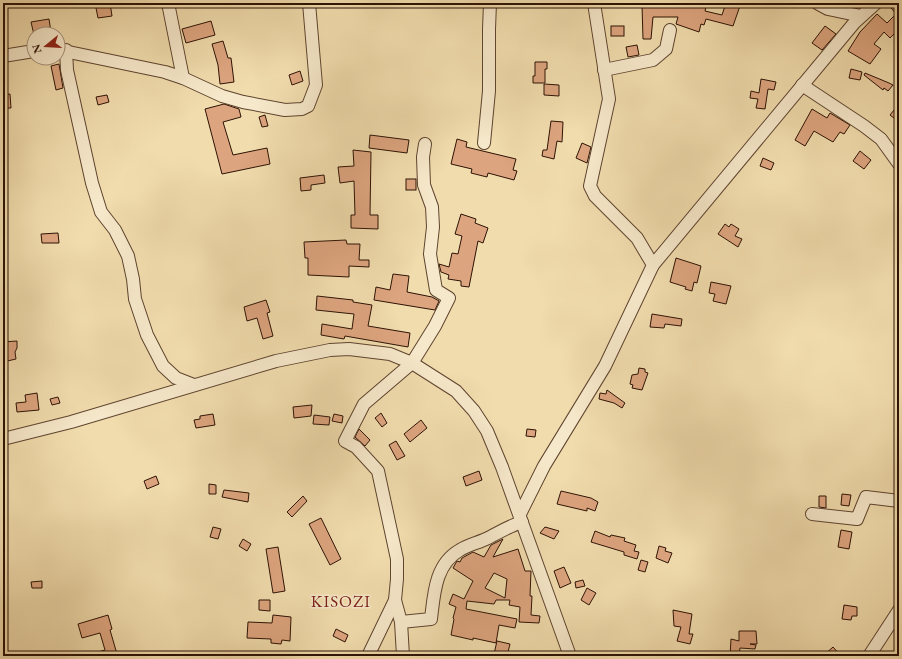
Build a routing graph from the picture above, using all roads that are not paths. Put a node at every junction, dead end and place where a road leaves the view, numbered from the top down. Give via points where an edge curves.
1 (168, 3) edge
2 (309, 3) edge
3 (490, 3) edge
4 (594, 3) edge
5 (817, 3) edge
6 (876, 3) edge
7 (861, 16) junction
8 (670, 30) dead end
9 (66, 51) edge
10 (26, 53) edge
11 (3, 56) edge
12 (66, 66) edge
13 (604, 70) junction
14 (184, 78) junction
15 (802, 85) junction
16 (484, 143) dead end
17 (425, 144) dead end
18 (899, 164) edge
19 (653, 265) junction
20 (412, 363) junction
21 (194, 385) junction
22 (3, 440) edge
23 (899, 501) edge
24 (812, 514) dead end
25 (521, 518) junction
26 (395, 600) junction
27 (899, 610) edge
28 (401, 622) junction
29 (368, 656) edge
30 (403, 656) edge
31 (570, 656) edge
32 (869, 656) edge

1 - 14 street
2 - 14 street via 316,85 308,106 285,110 266,108 222,96
3 - 16 street via 489,91
4 - 13 street
5 - 7 street via 828,9
6 - 7 street
7 - 15 street
8 - 13 street via 666,49 653,60
9 - 14 street
10 - 11 street
12 - 21 street via 92,183 101,212 115,230 128,256 135,299 147,335 163,366 176,378
13 - 19 street via 609,99 590,186 595,196 637,238
15 - 18 street via 881,139
15 - 19 street
17 - 20 street via 424,185 432,207 430,254 433,277 436,290 449,298
19 - 25 street via 605,366 544,466
20 - 21 street via 390,354 348,349 330,350 276,361
20 - 25 street via 456,391 474,411 492,442
20 - 26 street via 364,404 345,441 356,447 378,471 396,559
21 - 22 street
23 - 24 street via 866,497 857,519
25 - 28 street via 488,538 459,550 447,561 436,582 430,619
25 - 31 street
26 - 28 street
26 - 29 street
27 - 32 street
28 - 30 street

